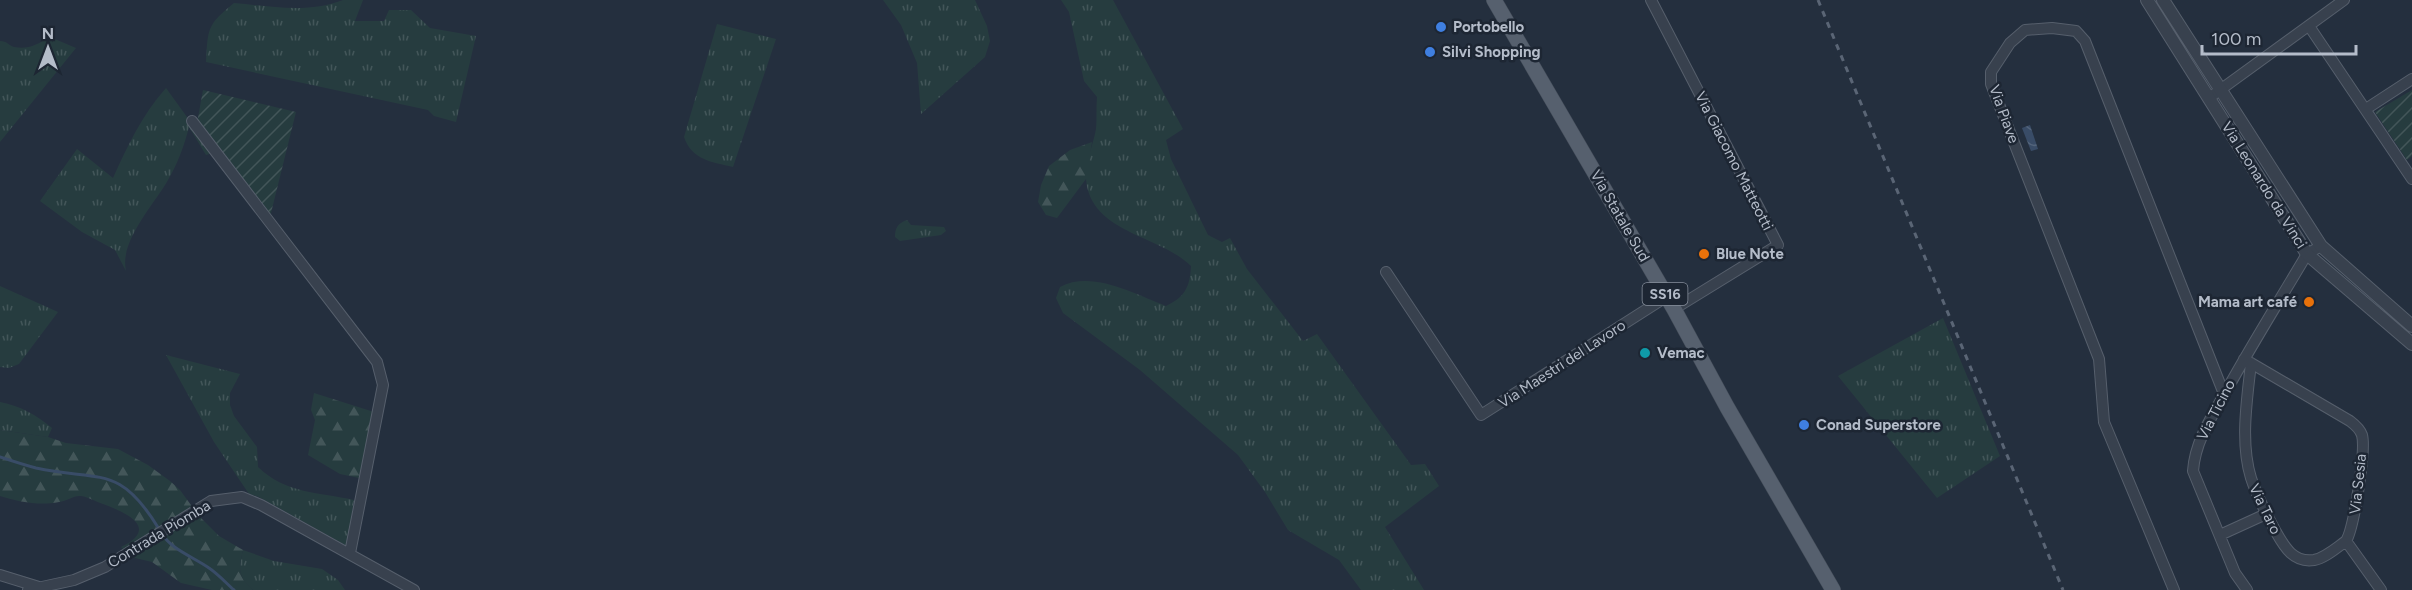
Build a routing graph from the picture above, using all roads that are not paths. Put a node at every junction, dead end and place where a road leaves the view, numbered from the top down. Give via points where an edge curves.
1 (1494, 0) edge
2 (1651, 0) edge
3 (2146, 0) edge
4 (2163, 0) edge
5 (2344, 0) edge
6 (2309, 26) junction
7 (2412, 79) edge
8 (2220, 90) junction
9 (2209, 98) junction
10 (2366, 109) junction
11 (192, 120) dead end
12 (2412, 179) edge
13 (2321, 246) junction
14 (2307, 254) junction
15 (1386, 272) dead end
16 (1670, 303) junction
17 (2412, 326) edge
18 (2412, 344) edge
19 (2248, 361) junction
20 (2224, 394) junction
21 (2266, 514) junction
22 (2220, 535) junction
23 (2346, 542) junction
24 (350, 553) junction
25 (0, 575) edge
26 (42, 588) junction
27 (28, 590) edge
28 (414, 590) edge
29 (1833, 590) edge
30 (2174, 590) edge
31 (2247, 590) edge
32 (2381, 590) edge

1 - 16 main road, Via Statale Sud / SS16
2 - 16 street, Via Giacomo Matteotti via 1778,245
3 - 9 street, Via Leonardo da Vinci
4 - 8 street, Via Leonardo da Vinci
5 - 6 street
6 - 8 street
6 - 10 street
7 - 10 street
8 - 9 street
8 - 13 street, Via Leonardo da Vinci
9 - 14 street, Via Leonardo da Vinci
10 - 12 street
11 - 24 street via 377,362 383,385
13 - 14 street, Via Ticino
13 - 17 street, Via Leonardo da Vinci
14 - 18 street, Via Leonardo da Vinci
14 - 19 street, Via Ticino
15 - 16 street, Via Maestri del Lavoro via 1481,415
16 - 29 main road, Via Statale Sud / SS16
19 - 20 street, Via Ticino
19 - 21 street, Via Taro via 2246,447 2250,477
19 - 23 street, Via Sesia via 2349,421 2362,435 2354,522
20 - 22 street, Via Ticino via 2202,433 2193,471
20 - 30 street, Via Piave via 2085,41 2076,31 2025,30 2010,43 1991,72 1991,84 2099,359 2104,422
21 - 22 street
21 - 23 street, Via Taro via 2285,549 2302,559 2320,558
22 - 31 street, Via Ticino via 2235,573
23 - 32 street
24 - 26 street, Contrada Piomba via 242,497 211,501 105,567
24 - 28 street, Contrada Piomba
25 - 26 street
26 - 27 street, Contrada Piomba

